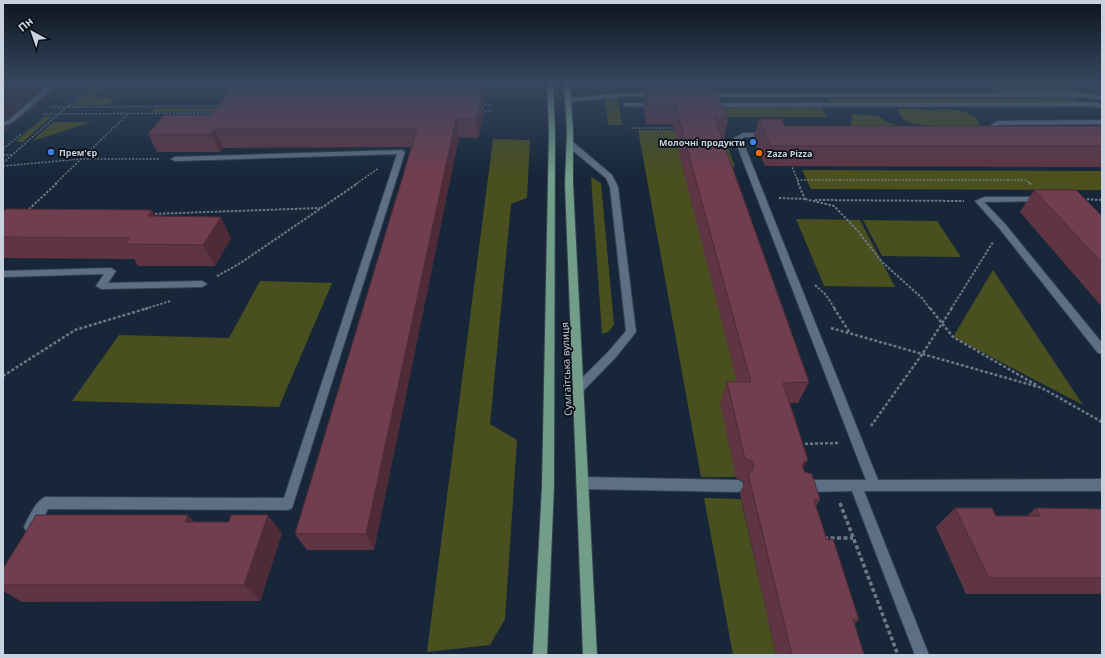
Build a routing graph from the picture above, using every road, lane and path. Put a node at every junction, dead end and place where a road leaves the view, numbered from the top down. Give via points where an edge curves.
1 (19, 114) joint
2 (58, 114) junction
3 (128, 114) junction
4 (156, 114) edge
5 (551, 114) edge
6 (568, 114) edge
7 (1102, 122) edge
8 (3, 124) edge
9 (631, 128) dead end
10 (677, 128) edge
11 (1002, 134) edge
12 (778, 135) joint
13 (570, 144) junction
14 (12, 154) junction
15 (3, 155) edge
16 (81, 159) junction
17 (175, 159) joint
18 (3, 164) edge
19 (797, 180) junction
20 (805, 199) junction
21 (1051, 200) junction
22 (1102, 200) edge
23 (979, 201) junction
24 (320, 208) dead end
25 (25, 213) edge
26 (146, 214) edge
27 (1002, 226) junction
28 (3, 274) edge
29 (202, 284) dead end
30 (810, 321) junction
31 (942, 323) junction
32 (1102, 350) edge
33 (923, 353) junction
34 (579, 388) junction
35 (1042, 388) junction
36 (1102, 422) edge
37 (840, 443) dead end
38 (795, 444) edge
39 (858, 445) junction
40 (582, 483) junction
41 (1102, 484) edge
42 (738, 486) dead end
43 (798, 486) edge
44 (834, 486) junction
45 (856, 486) junction
46 (874, 486) junction
47 (26, 534) edge
48 (823, 538) edge
49 (853, 538) junction
50 (540, 655) edge
51 (590, 655) edge
52 (898, 655) edge
53 (922, 655) edge

1 - 2 path
1 - 8 street
2 - 3 path
2 - 14 path
3 - 4 path
3 - 16 path
5 - 50 main road, Сумгаїтська вулиця via 548,486
6 - 13 main road, Сумгаїтська вулиця
7 - 11 street via 998,123 993,126 991,132 983,133
9 - 10 path
12 - 19 path
12 - 30 street via 743,135 738,138
13 - 34 main road, Сумгаїтська вулиця via 569,184
13 - 34 street via 610,177 614,187 631,332 620,348
14 - 15 path
14 - 18 path
16 - 17 path
16 - 18 path via 26,165
16 - 25 path
17 - 47 street via 401,152 288,504 45,503
19 - 20 path
19 - 21 path via 1026,180
20 - 23 path
20 - 31 path via 834,206 858,230 882,262 922,298
21 - 22 path
21 - 23 street
23 - 27 street
24 - 26 path
27 - 31 path
27 - 32 street
28 - 29 street via 111,270 101,286
30 - 33 path
30 - 39 street
31 - 33 path
31 - 35 path via 953,336
33 - 35 path
33 - 39 path
34 - 40 main road, Сумгаїтська вулиця
35 - 36 path
37 - 38 path
39 - 46 street
40 - 42 street
40 - 51 main road, Сумгаїтська вулиця
41 - 46 street
43 - 44 street
44 - 45 street
44 - 49 path
45 - 46 street
45 - 53 street
48 - 49 path
49 - 52 path

